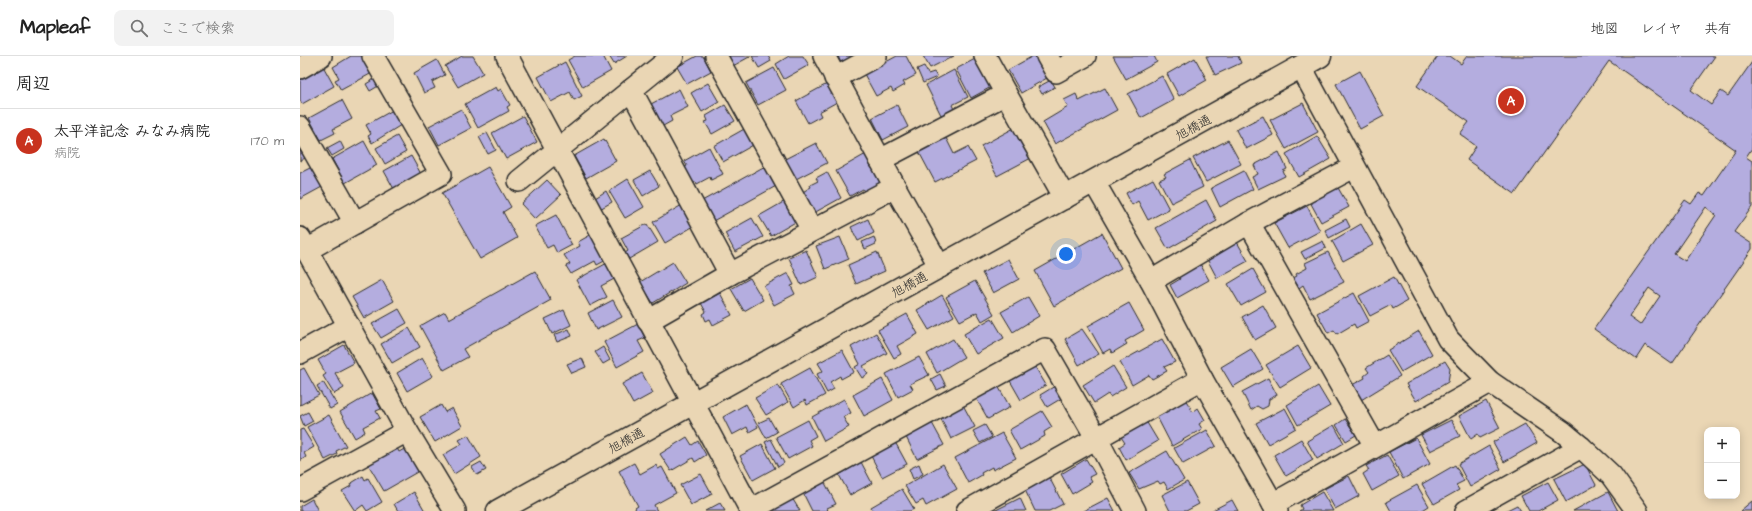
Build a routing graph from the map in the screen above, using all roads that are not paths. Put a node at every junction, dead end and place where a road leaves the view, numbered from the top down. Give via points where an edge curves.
1 (321, 56) edge
2 (373, 56) edge
3 (507, 56) edge
4 (673, 56) edge
5 (716, 56) edge
6 (824, 56) edge
7 (876, 56) edge
8 (985, 56) edge
9 (1047, 56) edge
10 (1085, 56) edge
11 (1314, 59) edge
12 (300, 68) edge
13 (835, 78) junction
14 (631, 90) junction
15 (1006, 94) junction
16 (300, 127) edge
17 (557, 150) junction
18 (880, 160) junction
19 (1354, 167) junction
20 (519, 181) dead end
21 (1094, 182) junction
22 (894, 187) junction
23 (1065, 198) junction
24 (355, 223) junction
25 (1249, 224) junction
26 (812, 230) junction
27 (303, 244) edge
28 (940, 267) junction
29 (730, 274) junction
30 (1151, 281) junction
31 (648, 321) junction
32 (349, 326) junction
33 (300, 353) edge
34 (1202, 379) junction
35 (1490, 382) junction
36 (694, 402) junction
37 (407, 431) junction
38 (1097, 439) junction
39 (1375, 446) junction
40 (1581, 447) junction
41 (300, 490) edge
42 (1275, 508) edge
43 (455, 511) edge
44 (498, 511) edge
45 (751, 511) edge
46 (967, 511) edge
47 (1135, 511) edge
48 (1466, 511) edge
49 (1637, 511) edge

1 - 12 street
2 - 24 street via 441,174
3 - 17 street
4 - 14 street
5 - 26 street
6 - 13 street
7 - 13 street
8 - 15 street
9 - 10 street via 1056,72
11 - 19 street
11 - 21 street, 旭橋通
13 - 18 street
14 - 17 street
14 - 29 street
15 - 18 street
15 - 23 street
16 - 24 street
17 - 20 street
17 - 31 street
18 - 22 street
19 - 25 street
19 - 35 street via 1448,339
21 - 23 street, 旭橋通
21 - 30 street
22 - 26 street
22 - 28 street
23 - 28 street, 旭橋通
24 - 27 street
25 - 30 street
25 - 39 street
26 - 29 street
27 - 32 street
28 - 36 street, 旭橋通
29 - 31 street
30 - 34 street
31 - 36 street
32 - 33 street
32 - 37 street
34 - 38 street
34 - 42 street
35 - 39 street
35 - 40 street
36 - 44 street, 旭橋通
36 - 45 street
37 - 41 street
37 - 43 street
38 - 45 street via 1046,349
38 - 46 street
38 - 47 street
39 - 42 street
40 - 48 street
40 - 49 street via 1611,475

